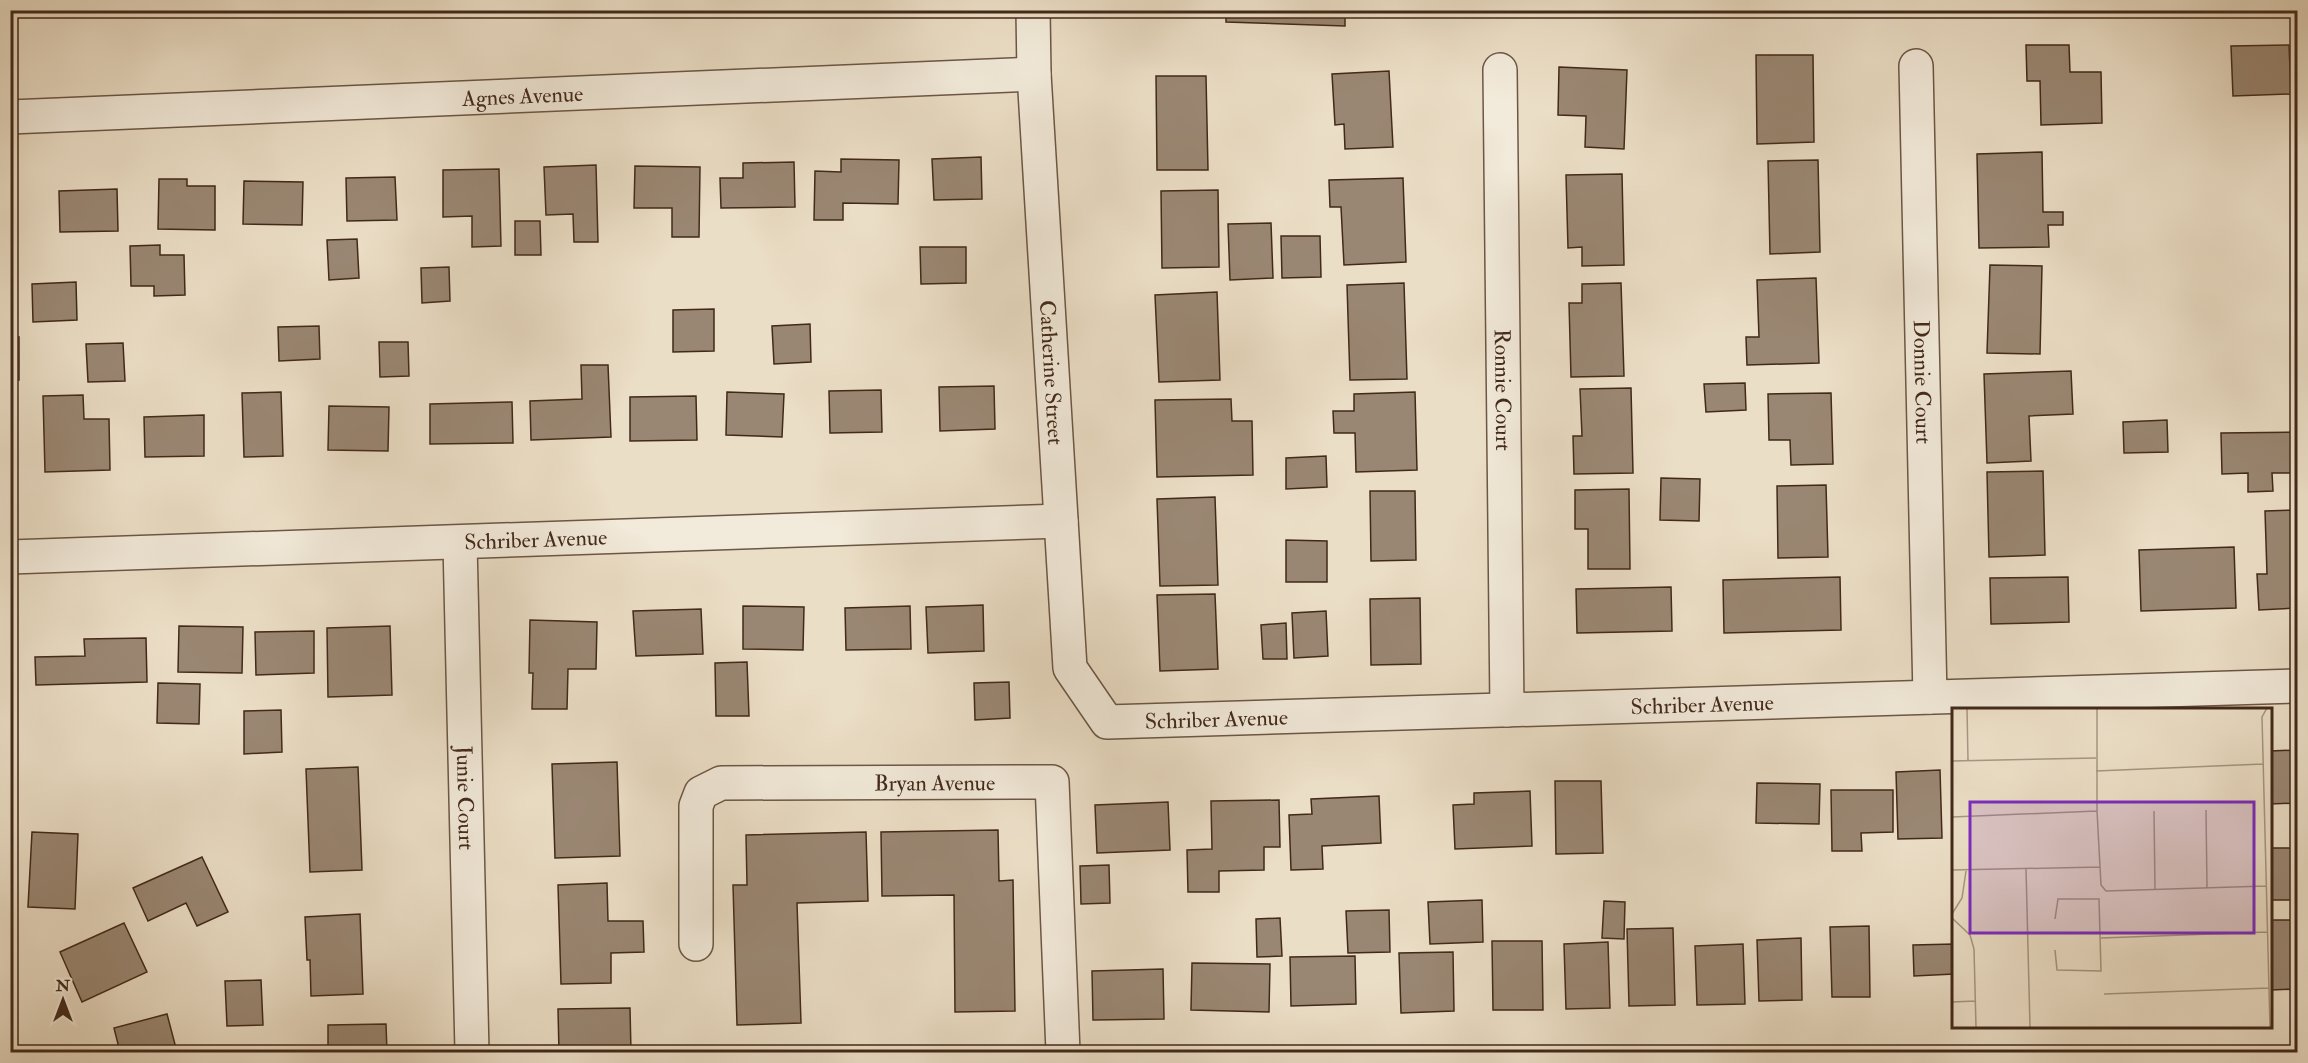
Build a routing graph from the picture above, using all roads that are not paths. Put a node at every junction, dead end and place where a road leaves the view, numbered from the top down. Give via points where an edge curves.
1 (1033, 10) edge
2 (1916, 66) dead end
3 (1500, 70) dead end
4 (1034, 74) junction
5 (10, 117) edge
6 (1061, 521) junction
7 (460, 543) junction
8 (10, 557) edge
9 (2298, 686) edge
10 (1930, 697) junction
11 (1507, 710) junction
12 (1107, 722) joint
13 (696, 944) dead end
14 (472, 1053) edge
15 (1063, 1053) edge

1 - 4 street, Catherine Street
2 - 10 street, Donnie Court
3 - 11 street, Ronnie Court
4 - 5 street, Agnes Avenue
4 - 6 street, Catherine Street
6 - 7 street, Schriber Avenue
6 - 12 street, Catherine Street via 1070,668
7 - 8 street, Schriber Avenue
7 - 14 street, Junie Court
9 - 10 street, Schriber Avenue
10 - 11 street, Schriber Avenue
11 - 12 street, Schriber Avenue
13 - 15 street, Bryan Avenue via 696,806 701,793 721,783 1052,782

